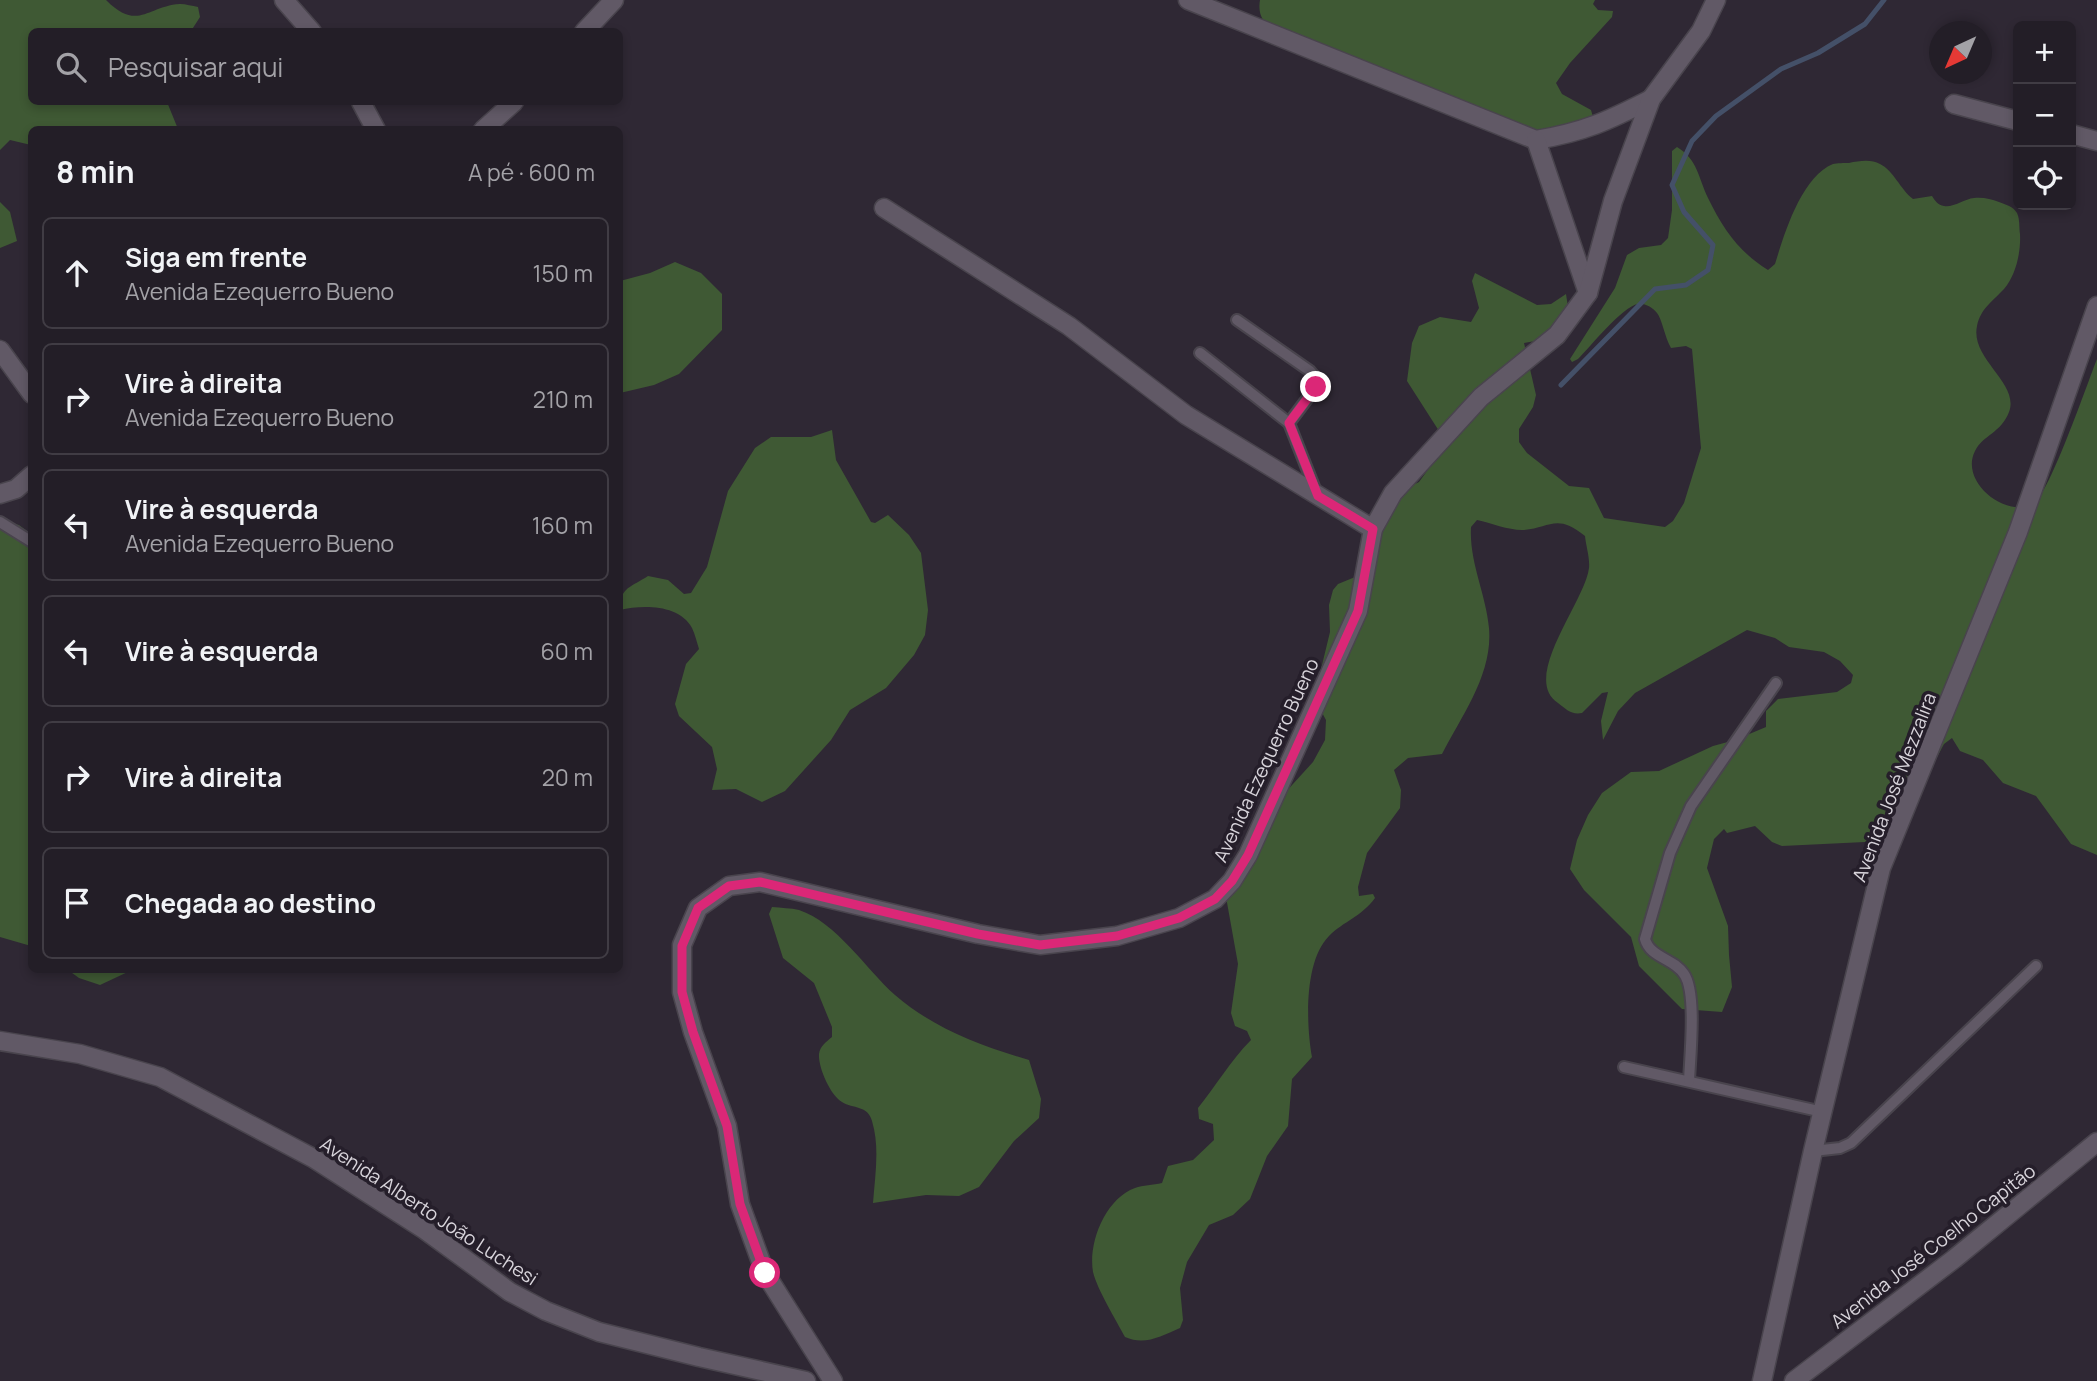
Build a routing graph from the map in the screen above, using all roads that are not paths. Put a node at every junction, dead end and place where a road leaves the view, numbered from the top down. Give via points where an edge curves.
1 (284, 0) edge
2 (614, 0) edge
3 (1188, 0) edge
4 (1716, 0) edge
5 (1228, 8) edge
6 (308, 28) edge
7 (588, 28) edge
8 (1651, 99) junction
9 (1954, 104) dead end
10 (363, 105) edge
11 (511, 105) edge
12 (2013, 120) edge
13 (374, 126) edge
14 (487, 126) edge
15 (2076, 135) edge
16 (1536, 140) junction
17 (2097, 141) edge
18 (884, 208) dead end
19 (1588, 293) junction
20 (2097, 306) edge
21 (1237, 320) dead end
22 (0, 350) edge
23 (1200, 353) dead end
24 (28, 388) edge
25 (1289, 423) junction
26 (28, 478) edge
27 (0, 494) edge
28 (1318, 496) junction
29 (0, 522) edge
30 (1373, 529) junction
31 (28, 540) edge
32 (1776, 683) dead end
33 (2036, 966) dead end
34 (0, 1041) edge
35 (1624, 1067) dead end
36 (1689, 1081) junction
37 (1823, 1112) junction
38 (2097, 1142) edge
39 (1813, 1151) junction
40 (806, 1381) edge
41 (833, 1381) edge
42 (1762, 1381) edge
43 (1794, 1381) edge

1 - 6 street
2 - 7 street
3 - 5 street
4 - 8 street, Avenida Ezequerro Bueno via 1701,32
5 - 16 street
8 - 16 street via 1604,123
8 - 19 street, Avenida Ezequerro Bueno via 1613,201
9 - 12 street
10 - 13 street
11 - 14 street
15 - 17 street
16 - 19 street
18 - 28 street via 1069,326 1186,415
19 - 30 street, Avenida Ezequerro Bueno via 1558,335 1481,397 1393,493
20 - 37 street, Avenida José Mezzalira via 2018,532 1881,869
21 - 25 lane via 1317,379
22 - 24 street
23 - 25 lane
25 - 28 lane
26 - 27 street
28 - 30 street
29 - 31 lane
30 - 41 street, Avenida Ezequerro Bueno via 1358,611 1248,855 1215,899 1179,918 1117,936 1040,945 760,882 729,886 698,908 682,946 682,992 727,1126 740,1204 765,1273
32 - 36 lane via 1691,806 1670,853 1645,939 1653,952 1685,974 1689,985
33 - 39 lane via 1851,1143
34 - 40 street, Avenida Alberto João Luchesi via 80,1054 160,1077 313,1158 510,1292 546,1311 599,1332
35 - 36 lane
36 - 37 lane
37 - 39 street, Avenida José Mezzalira
38 - 43 street, Avenida José Coelho Capitão
39 - 42 street, Avenida José Mezzalira

